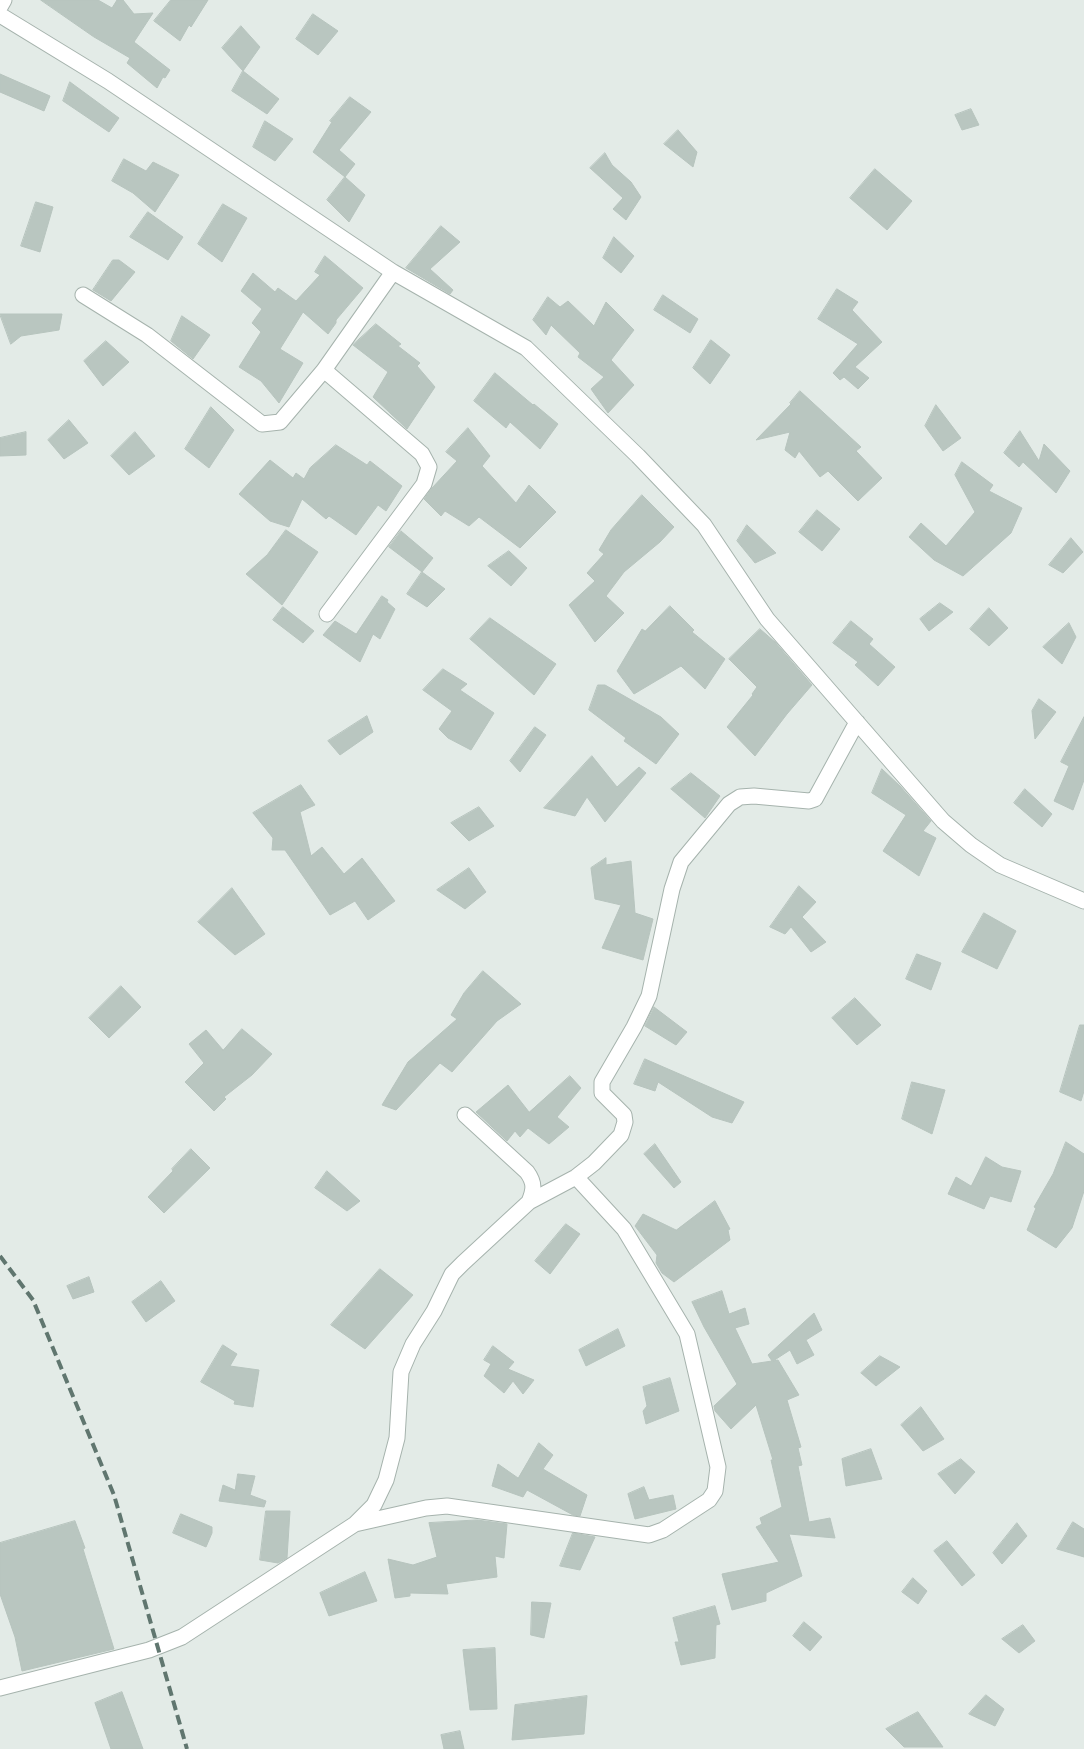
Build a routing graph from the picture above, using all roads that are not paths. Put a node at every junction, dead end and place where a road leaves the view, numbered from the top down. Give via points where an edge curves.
1 (4, 0) edge
2 (0, 7) edge
3 (0, 15) edge
4 (393, 272) junction
5 (83, 295) dead end
6 (324, 370) junction
7 (327, 614) dead end
8 (857, 722) junction
9 (1084, 901) edge
10 (465, 1115) dead end
11 (576, 1176) junction
12 (529, 1202) junction
13 (355, 1524) junction
14 (0, 1688) edge

1 - 2 street
3 - 4 street via 108,81
4 - 6 street
4 - 8 street via 526,348 638,456 704,525 767,619
5 - 6 street via 147,336 262,424 280,422
6 - 7 street via 422,454 429,467 424,484
8 - 9 street via 943,821 970,845 1000,865
8 - 11 street via 815,799 740,797 728,804 681,862 649,996 602,1082 602,1093 624,1115 625,1122 620,1135 594,1164
10 - 12 street via 527,1172 533,1181
11 - 12 street
11 - 13 street via 624,1229 687,1334 718,1468 715,1491 709,1500 663,1530 649,1535 447,1506
12 - 13 street via 452,1274 434,1311 412,1344 401,1372 397,1438 386,1480 374,1505
13 - 14 street via 182,1637 149,1650

